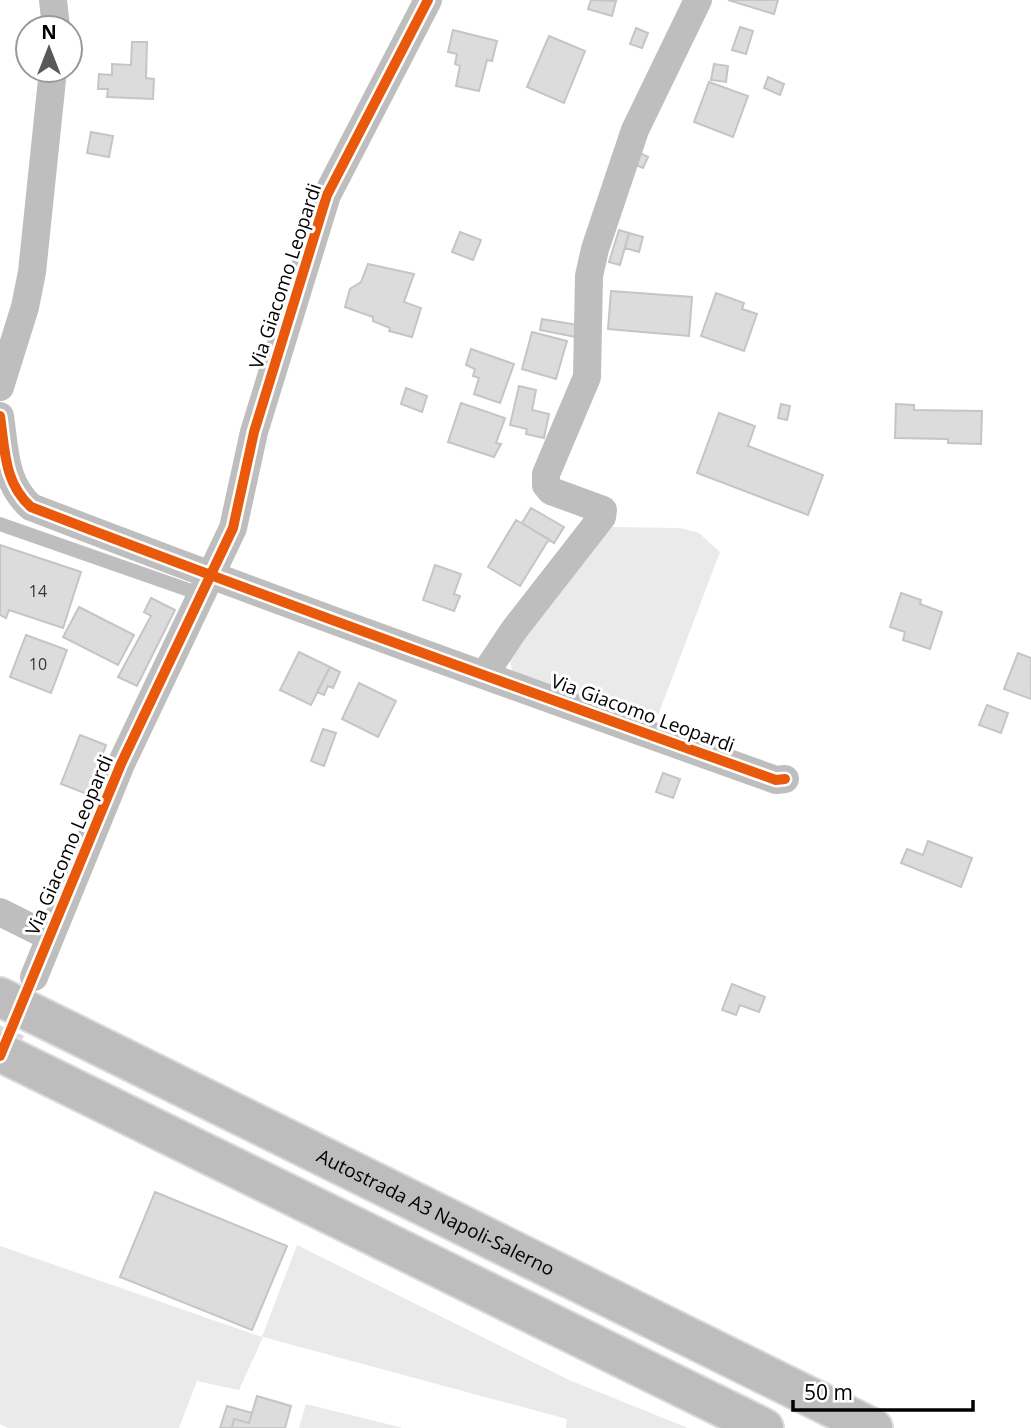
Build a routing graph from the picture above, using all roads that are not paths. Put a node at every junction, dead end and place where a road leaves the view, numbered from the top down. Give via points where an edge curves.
1 (428, 0) edge
2 (698, 0) edge
3 (52, 84) edge
4 (0, 387) edge
5 (0, 415) edge
6 (3, 453) edge
7 (0, 524) edge
8 (208, 586) junction
9 (484, 675) junction
10 (785, 779) dead end
11 (0, 912) edge
12 (50, 937) junction
13 (34, 977) tunnel mouth
14 (0, 997) edge
15 (0, 1052) edge
16 (764, 1428) edge
17 (873, 1428) edge

1 - 8 street, Via Giacomo Leopardi via 327,195 258,419 233,528
2 - 9 street via 635,130 595,249 589,275 587,377 546,474 551,491 603,510 603,517
3 - 4 street via 32,272
5 - 6 street, Via Giacomo Leopardi
6 - 8 street, Via Giacomo Leopardi via 9,480 31,508
7 - 8 lane
8 - 9 street, Via Giacomo Leopardi
8 - 12 street, Via Giacomo Leopardi via 131,741
9 - 10 street, Via Giacomo Leopardi via 776,780
11 - 12 street, Via Giacomo Leopardi
12 - 13 street, Via Giacomo Leopardi
14 - 17 highway, Autostrada A3 Napoli-Salerno
15 - 16 highway

